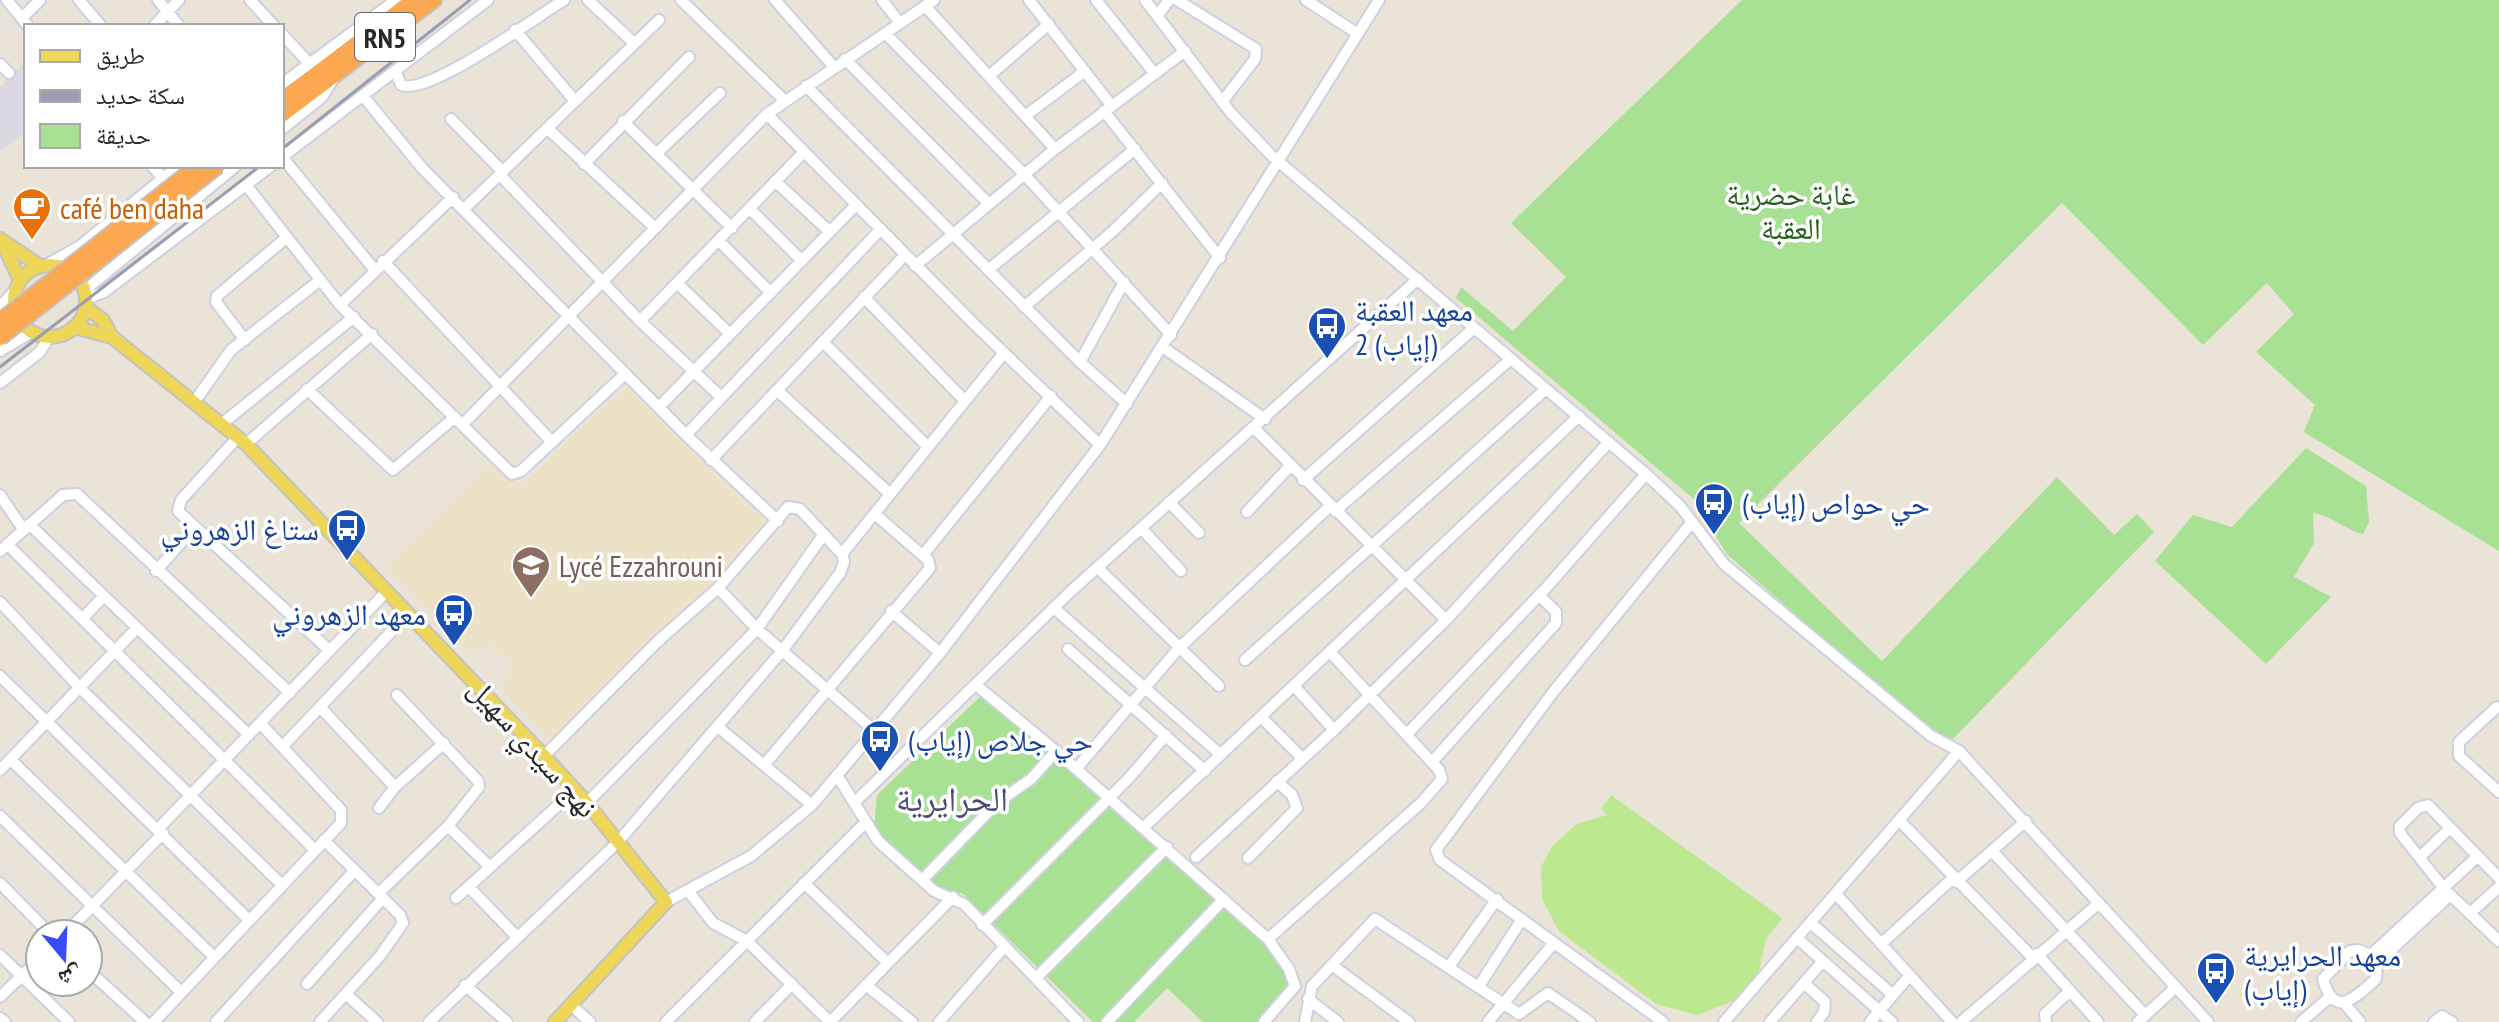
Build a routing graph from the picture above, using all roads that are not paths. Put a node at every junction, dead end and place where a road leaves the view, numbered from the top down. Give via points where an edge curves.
1 (7, 0) edge
2 (40, 0) edge
3 (79, 0) edge
4 (158, 0) edge
5 (179, 0) edge
6 (250, 0) edge
7 (413, 0) edge
8 (434, 0) edge
9 (488, 0) edge
10 (564, 0) edge
11 (588, 0) edge
12 (681, 0) edge
13 (775, 0) edge
14 (882, 0) edge
15 (1029, 0) edge
16 (1096, 0) edge
17 (1145, 0) edge
18 (1169, 0) edge
19 (1177, 0) edge
20 (1306, 0) edge
21 (1379, 0) edge
22 (391, 1) edge
23 (929, 3) edge
24 (167, 12) junction
25 (1158, 15) junction
26 (659, 20) dead end
27 (25, 22) edge
28 (900, 23) junction
29 (99, 24) edge
30 (156, 24) edge
31 (177, 24) edge
32 (272, 24) edge
33 (1049, 24) junction
34 (515, 30) junction
35 (885, 33) junction
36 (1358, 34) junction
37 (284, 36) edge
38 (634, 43) junction
39 (1185, 51) junction
40 (689, 57) dead end
41 (845, 59) junction
42 (309, 63) junction
43 (0, 64) edge
44 (834, 67) junction
45 (1085, 71) junction
46 (396, 72) junction
47 (9, 73) dead end
48 (335, 74) junction
49 (1155, 74) junction
50 (989, 76) junction
51 (284, 82) edge
52 (806, 86) junction
53 (308, 87) junction
54 (720, 93) dead end
55 (363, 96) junction
56 (284, 99) edge
57 (575, 101) junction
58 (785, 101) junction
59 (1222, 102) junction
60 (1108, 108) junction
61 (284, 113) edge
62 (767, 114) junction
63 (1025, 116) junction
64 (451, 119) dead end
65 (623, 121) junction
66 (284, 127) edge
67 (547, 128) junction
68 (1055, 149) junction
69 (1135, 149) junction
70 (804, 152) junction
71 (657, 153) junction
72 (284, 155) edge
73 (284, 159) edge
74 (1277, 161) junction
75 (584, 164) junction
76 (154, 168) edge
77 (176, 168) edge
78 (194, 168) edge
79 (215, 168) edge
80 (234, 168) edge
81 (268, 168) edge
82 (501, 173) junction
83 (1024, 174) junction
84 (163, 178) junction
85 (776, 182) junction
86 (1162, 183) junction
87 (246, 185) junction
88 (692, 189) junction
89 (453, 197) junction
90 (988, 203) junction
91 (856, 205) junction
92 (465, 208) junction
93 (750, 209) junction
94 (1059, 211) junction
95 (654, 227) junction
96 (732, 228) junction
97 (880, 230) junction
98 (830, 232) junction
99 (952, 233) junction
100 (286, 238) junction
101 (1, 239) edge
102 (719, 241) junction
103 (1094, 249) junction
104 (905, 255) junction
105 (1220, 258) junction
106 (383, 261) junction
107 (802, 261) junction
108 (43, 266) junction
109 (915, 266) junction
110 (374, 269) junction
111 (988, 270) junction
112 (1418, 279) junction
113 (319, 281) junction
114 (1124, 282) junction
115 (603, 283) junction
116 (678, 284) junction
117 (18, 285) junction
118 (771, 293) junction
119 (864, 297) junction
120 (85, 299) junction
121 (340, 305) junction
122 (0, 307) edge
123 (1024, 307) junction
124 (354, 317) junction
125 (569, 317) junction
126 (0, 321) edge
127 (640, 321) junction
128 (74, 327) junction
129 (1474, 328) junction
130 (32, 332) junction
131 (372, 334) junction
132 (730, 334) junction
133 (1171, 335) junction
134 (49, 337) junction
135 (112, 337) junction
136 (0, 338) edge
137 (245, 340) junction
138 (823, 342) junction
139 (1164, 348) junction
140 (0, 351) edge
141 (1003, 354) junction
142 (1511, 359) junction
143 (1080, 362) junction
144 (692, 373) junction
145 (625, 374) junction
146 (0, 383) edge
147 (501, 387) junction
148 (307, 389) junction
149 (1546, 389) junction
150 (779, 392) junction
151 (1051, 396) junction
152 (721, 397) junction
153 (964, 400) junction
154 (195, 401) junction
155 (1127, 404) junction
156 (659, 407) junction
157 (1579, 416) junction
158 (1265, 419) junction
159 (459, 420) junction
160 (223, 423) junction
161 (1254, 428) junction
162 (686, 435) junction
163 (242, 440) junction
164 (552, 442) junction
165 (1609, 442) junction
166 (1100, 445) junction
167 (927, 446) junction
168 (711, 460) junction
169 (1290, 466) junction
170 (1646, 474) junction
171 (1303, 480) junction
172 (890, 494) junction
173 (0, 495) edge
174 (1169, 502) junction
175 (1333, 509) junction
176 (1247, 512) dead end
177 (876, 515) junction
178 (778, 521) junction
179 (1692, 522) junction
180 (26, 527) junction
181 (195, 527) junction
182 (1141, 528) junction
183 (1199, 533) dead end
184 (824, 534) junction
185 (4, 547) edge
186 (1372, 548) junction
187 (842, 554) junction
188 (923, 555) junction
189 (1098, 568) junction
190 (156, 571) junction
191 (1181, 571) dead end
192 (1405, 581) junction
193 (718, 588) junction
194 (387, 591) junction
195 (1539, 595) junction
196 (103, 597) junction
197 (0, 602) edge
198 (1054, 608) junction
199 (891, 611) junction
200 (408, 614) junction
201 (83, 618) junction
202 (1446, 620) junction
203 (136, 629) junction
204 (757, 629) junction
205 (1068, 649) dead end
206 (1178, 649) junction
207 (329, 650) junction
208 (116, 651) junction
209 (782, 651) junction
210 (940, 653) junction
211 (1331, 653) junction
212 (1245, 660) dead end
213 (0, 676) edge
214 (976, 685) junction
215 (1144, 685) junction
216 (1219, 686) dead end
217 (1295, 687) junction
218 (81, 689) junction
219 (825, 689) junction
220 (290, 693) junction
221 (397, 695) dead end
222 (1369, 696) junction
223 (1131, 704) junction
224 (320, 707) junction
225 (2497, 707) edge
226 (1262, 718) junction
227 (48, 722) junction
228 (260, 723) junction
229 (718, 727) junction
230 (1334, 730) junction
231 (875, 731) junction
232 (1407, 734) junction
233 (249, 735) junction
234 (1166, 735) junction
235 (444, 743) junction
236 (283, 746) junction
237 (1056, 751) junction
238 (1959, 751) junction
239 (1221, 755) junction
240 (544, 756) junction
241 (1303, 759) junction
242 (11, 760) junction
243 (224, 761) junction
244 (1432, 762) junction
245 (765, 764) junction
246 (1077, 768) junction
247 (0, 770) edge
248 (1205, 771) junction
249 (838, 777) junction
250 (1277, 781) junction
251 (395, 787) junction
252 (575, 790) junction
253 (2499, 792) edge
254 (191, 794) junction
255 (1109, 798) junction
256 (855, 802) junction
257 (587, 803) junction
258 (812, 805) junction
259 (379, 808) dead end
260 (0, 816) edge
261 (1899, 820) junction
262 (2026, 821) junction
263 (865, 823) junction
264 (448, 826) junction
265 (1144, 827) junction
266 (2450, 828) junction
267 (160, 831) junction
268 (324, 840) junction
269 (618, 842) junction
270 (1167, 847) junction
271 (315, 850) junction
272 (1992, 851) junction
273 (2478, 856) junction
274 (1196, 857) dead end
275 (2420, 857) junction
276 (1248, 858) dead end
277 (489, 866) junction
278 (126, 871) junction
279 (354, 871) junction
280 (2499, 878) edge
281 (922, 880) junction
282 (1954, 880) junction
283 (0, 883) edge
284 (804, 883) junction
285 (281, 884) junction
286 (469, 887) junction
287 (2499, 887) edge
288 (689, 892) junction
289 (2447, 892) junction
290 (1836, 894) junction
291 (381, 895) junction
292 (953, 897) junction
293 (456, 898) dead end
294 (1224, 899) junction
295 (1497, 899) junction
296 (666, 902) junction
297 (2099, 903) junction
298 (93, 905) junction
299 (2470, 913) junction
300 (34, 918) edge
301 (80, 918) edge
302 (248, 919) junction
303 (1522, 919) junction
304 (1812, 924) junction
305 (982, 925) junction
306 (2066, 931) junction
307 (517, 937) junction
308 (2498, 938) edge
309 (1268, 939) junction
310 (1798, 939) junction
311 (747, 941) junction
312 (1553, 944) junction
313 (1881, 944) junction
314 (1005, 946) junction
315 (0, 955) edge
316 (213, 956) junction
317 (2035, 956) junction
318 (2374, 959) junction
319 (1823, 961) junction
320 (888, 963) junction
321 (1450, 965) junction
322 (1333, 966) junction
323 (24, 972) edge
324 (21, 975) junction
325 (1910, 975) junction
326 (1036, 978) junction
327 (1804, 983) junction
328 (307, 984) dead end
329 (792, 984) junction
330 (104, 985) edge
331 (465, 985) junction
332 (866, 985) junction
333 (1479, 986) junction
334 (2176, 987) junction
335 (2070, 991) junction
336 (181, 992) junction
337 (1892, 994) junction
338 (347, 995) junction
339 (2331, 996) junction
340 (0, 997) edge
341 (1308, 999) junction
342 (2344, 1003) junction
343 (570, 1004) junction
344 (1504, 1004) junction
345 (1879, 1011) junction
346 (0, 1018) edge
347 (577, 1018) edge
348 (2141, 1019) edge
349 (2202, 1020) edge
350 (5, 1022) edge
351 (69, 1022) edge
352 (145, 1022) edge
353 (154, 1022) edge
354 (216, 1022) edge
355 (320, 1022) edge
356 (377, 1022) edge
357 (429, 1022) edge
358 (507, 1022) edge
359 (555, 1022) edge
360 (590, 1022) edge
361 (666, 1022) edge
362 (755, 1022) edge
363 (830, 1022) edge
364 (912, 1022) edge
365 (939, 1022) edge
366 (1078, 1022) edge
367 (1107, 1022) edge
368 (1264, 1022) edge
369 (1305, 1022) edge
370 (1338, 1022) edge
371 (1409, 1022) edge
372 (1488, 1022) edge
373 (1590, 1022) edge
374 (1663, 1022) edge
375 (1724, 1022) edge
376 (1770, 1022) edge
377 (1817, 1022) edge
378 (1870, 1022) edge
379 (1892, 1022) edge
380 (1952, 1022) edge
381 (1961, 1022) edge
382 (2046, 1022) edge
383 (2098, 1022) edge
384 (2301, 1022) edge
385 (2360, 1022) edge
386 (2434, 1022) edge
387 (2452, 1022) edge

1 - 27 street
2 - 27 street
3 - 29 street
4 - 24 street
5 - 24 street
6 - 32 street
7 - 53 highway, RN5
8 - 48 highway, RN5
9 - 46 street
10 - 34 street
11 - 38 street
12 - 58 street
13 - 44 street
14 - 28 street
15 - 33 street
16 - 49 street
17 - 25 street
18 - 25 street
19 - 59 street via 1256,49 1255,59
20 - 36 street
21 - 36 street
22 - 42 street
23 - 28 street
23 - 50 street
24 - 30 street
24 - 31 street
25 - 39 street
26 - 38 street
28 - 35 street
33 - 45 street
33 - 50 street
34 - 46 street via 437,80 405,87
34 - 57 street
35 - 41 street
35 - 83 street
36 - 74 street
37 - 42 street
38 - 57 street
39 - 49 street
39 - 59 street
40 - 65 street
41 - 44 street
41 - 90 street
42 - 51 street
43 - 47 street
44 - 52 street
45 - 60 street
45 - 63 street
46 - 55 street
48 - 53 highway, RN5
48 - 66 street via 322,97
49 - 60 street
50 - 63 street
52 - 58 street
52 - 99 street
53 - 56 highway, RN5
53 - 61 highway, RN5
54 - 71 street
55 - 72 street
55 - 89 street via 397,141
57 - 67 street
58 - 62 street
59 - 74 street
60 - 68 street
60 - 69 street
62 - 70 street
62 - 88 street
63 - 68 street
64 - 82 street
65 - 71 street
65 - 75 street
67 - 75 street
67 - 82 street
68 - 83 street
69 - 86 street
69 - 94 street
70 - 85 street
70 - 91 street
71 - 88 street
73 - 110 street
74 - 105 street
74 - 112 street
75 - 95 street
76 - 84 street
77 - 84 street
78 - 126 highway, bridge
79 - 136 highway, bridge
80 - 120 street
81 - 87 street
82 - 92 street
82 - 115 street
83 - 90 street
83 - 94 street
84 - 108 street via 80,246
85 - 93 street
85 - 98 street
86 - 103 street
86 - 105 street
87 - 100 street
87 - 120 street via 104,292
88 - 95 street
88 - 96 street
89 - 92 street
89 - 106 street
90 - 99 street
91 - 97 street
91 - 98 street
92 - 125 street
93 - 96 street
93 - 107 street
94 - 103 street
94 - 111 street
95 - 115 street
96 - 102 street
97 - 104 street
97 - 152 street
98 - 107 street
99 - 109 street
99 - 111 street
100 - 113 street
100 - 137 street via 217,296 216,302
101 - 108 main road
101 - 117 main road
102 - 116 street
102 - 118 street
103 - 114 street
103 - 123 street
104 - 109 street
104 - 119 street
105 - 133 street
106 - 110 street
106 - 147 street
107 - 118 street
108 - 117 main road
108 - 120 main road via 70,271
109 - 141 street
110 - 121 street
111 - 123 street
112 - 129 street
112 - 158 street
113 - 121 street
113 - 137 street
114 - 133 street
114 - 143 street
115 - 125 street
115 - 127 street
116 - 127 street
116 - 132 street
117 - 122 street
117 - 130 main road via 16,314
118 - 132 street
119 - 138 street
119 - 153 street
120 - 128 main road
120 - 135 main road, نهج سيدي سهيل
121 - 124 street
123 - 143 street
124 - 131 street
124 - 160 street
125 - 145 street
125 - 147 street
127 - 144 street
128 - 134 main road
128 - 135 main road, نهج سيدي سهيل
129 - 142 street
129 - 171 street
130 - 134 main road
130 - 140 street
131 - 148 street
131 - 159 street
132 - 144 street
133 - 139 street
134 - 146 street via 40,352
135 - 154 main road, نهج سيدي سهيل
137 - 154 street via 225,356
138 - 150 street
138 - 167 street
139 - 155 street
139 - 158 street
141 - 151 street
141 - 153 street
142 - 149 street
142 - 175 street
143 - 155 street
144 - 152 street
144 - 156 street
145 - 156 street
145 - 164 street
147 - 159 street
147 - 164 street
148 - 159 street via 393,470
148 - 163 street
149 - 157 street
149 - 186 street
150 - 168 street
150 - 172 street
151 - 166 street
151 - 188 street
152 - 162 street
153 - 167 street
154 - 160 main road, نهج سيدي سهيل
155 - 166 street
156 - 162 street
157 - 165 street
157 - 192 street
158 - 161 street
159 - 164 street via 514,475
160 - 163 main road, نهج سيدي سهيل
161 - 169 street
161 - 174 street
162 - 168 street
163 - 181 street via 179,506
163 - 194 main road, نهج سيدي سهيل
165 - 170 street
165 - 202 street
166 - 210 street
167 - 172 street
168 - 178 street
169 - 171 street
169 - 176 street
170 - 179 street
170 - 195 street
171 - 175 street
172 - 177 street
173 - 180 street
174 - 182 street
174 - 183 street
175 - 186 street
175 - 206 street
177 - 187 street
177 - 188 street
178 - 184 street via 788,507 796,507
178 - 193 street
179 - 238 street via 1724,564 1931,736
179 - 295 street via 1554,691 1438,847 1440,860
180 - 185 street
180 - 190 street via 63,495 77,494
180 - 196 street
181 - 190 street
181 - 207 street
182 - 189 street
182 - 191 street
184 - 187 street
184 - 204 street
185 - 201 street
186 - 192 street
186 - 212 street
187 - 209 street via 840,573
188 - 199 street via 931,564 928,572
189 - 198 street
189 - 206 street
190 - 220 street
192 - 202 street
192 - 211 street
193 - 204 street
193 - 240 street
194 - 200 main road, نهج سيدي سهيل
194 - 207 street
195 - 232 street
195 - 244 street via 1556,612 1556,623
196 - 201 street
196 - 203 street
197 - 218 street
198 - 214 street
198 - 215 street
199 - 210 street
199 - 219 street
200 - 224 street
200 - 240 main road, نهج سيدي سهيل
201 - 208 street
202 - 222 street
203 - 208 street
203 - 233 street
204 - 209 street
204 - 257 street
205 - 223 street
206 - 215 street
206 - 216 street
207 - 220 street
208 - 218 street
208 - 243 street
209 - 219 street
209 - 229 street
210 - 231 street
211 - 217 street
211 - 222 street
213 - 227 street
214 - 237 street
214 - 256 street
215 - 223 street
215 - 239 street
217 - 226 street
217 - 230 street
218 - 227 street
218 - 254 street
219 - 231 street
219 - 245 street
220 - 228 street
221 - 235 street
222 - 230 street
222 - 232 street
223 - 234 street
223 - 246 street
224 - 236 street
224 - 251 street
225 - 253 street via 2457,749
226 - 239 street
226 - 241 street
227 - 242 street
227 - 267 street
228 - 233 street
228 - 236 street
229 - 245 street
229 - 269 street
230 - 241 street
231 - 249 street
232 - 244 street
233 - 243 street
234 - 248 street
234 - 255 street
235 - 251 street
235 - 264 street via 479,787
236 - 268 street via 341,810 341,823
237 - 246 street
237 - 281 street
238 - 261 street
238 - 262 street
239 - 248 street
240 - 252 main road, نهج سيدي سهيل
241 - 250 street
242 - 247 street
242 - 278 street
243 - 254 street
243 - 271 street
244 - 309 street via 1442,779 1421,803
245 - 258 street
246 - 255 street
248 - 265 street
249 - 256 street
249 - 258 street
250 - 274 street
250 - 276 street via 1297,808
251 - 259 street
252 - 257 main road, نهج سيدي سهيل
252 - 277 street
254 - 267 street
254 - 285 street
255 - 265 street
255 - 305 street
256 - 263 street
257 - 269 main road, نهج سيدي سهيل
258 - 288 street via 773,840
260 - 298 street
261 - 282 street
261 - 290 street
262 - 272 street
262 - 297 street
263 - 281 street
263 - 284 street
264 - 277 street
264 - 291 street
265 - 270 street
266 - 273 street
266 - 275 street
266 - 275 street via 2428,805 2418,808 2399,830
267 - 278 street
267 - 302 street
268 - 271 street
268 - 279 street
269 - 296 main road, نهج سيدي سهيل
269 - 307 street
270 - 294 street
270 - 326 street
271 - 285 street
272 - 282 street
272 - 306 street
273 - 280 street
273 - 289 street
275 - 289 street
277 - 286 street
278 - 298 street
278 - 316 street
279 - 291 street
279 - 354 street
281 - 292 street
282 - 313 street
282 - 317 street
283 - 300 street
284 - 311 street
284 - 320 street
285 - 302 street
286 - 293 street
286 - 307 street
287 - 299 street
288 - 296 street
288 - 311 street via 713,923
289 - 299 street
289 - 318 street
290 - 304 street
290 - 313 street
291 - 328 street
291 - 338 street via 400,915 402,928
292 - 305 street
292 - 320 street
294 - 309 street
294 - 367 street
295 - 303 street
295 - 321 street
296 - 343 main road
297 - 306 street
297 - 334 street
298 - 301 street
298 - 336 street
299 - 308 street
302 - 316 street
303 - 312 street
303 - 333 street
304 - 310 street
304 - 337 street
305 - 314 street
306 - 317 street
306 - 348 street
307 - 331 street
309 - 368 street via 1295,985
310 - 319 street
310 - 375 street
311 - 329 street
311 - 361 street
312 - 344 street
312 - 374 street
313 - 325 street
314 - 326 street
314 - 365 street
315 - 324 street
316 - 336 street
317 - 335 street
317 - 381 street
318 - 339 street via 2350,951 2323,979
318 - 342 street via 2376,979
319 - 327 street
319 - 345 street
320 - 332 street
321 - 322 street via 1375,919
321 - 333 street
322 - 341 street via 1312,986
322 - 371 street
323 - 324 street
324 - 340 street
324 - 351 street
325 - 337 street
325 - 380 street
326 - 366 street
327 - 376 street
327 - 377 street via 1825,1002
329 - 362 street
329 - 363 street
330 - 352 street
331 - 357 street
331 - 358 street
332 - 363 street
332 - 364 street
333 - 344 street
334 - 348 street
334 - 349 street
335 - 382 street via 2045,1014
335 - 383 street
336 - 353 street
337 - 345 street
338 - 355 street
338 - 356 street
339 - 342 street
339 - 384 street
341 - 369 street
341 - 370 street
342 - 385 street
343 - 347 street
343 - 359 main road
344 - 372 street
344 - 373 street via 1521,1014 1548,993
345 - 378 street
345 - 379 street
346 - 350 street
347 - 360 street
386 - 387 street via 2442,1016

